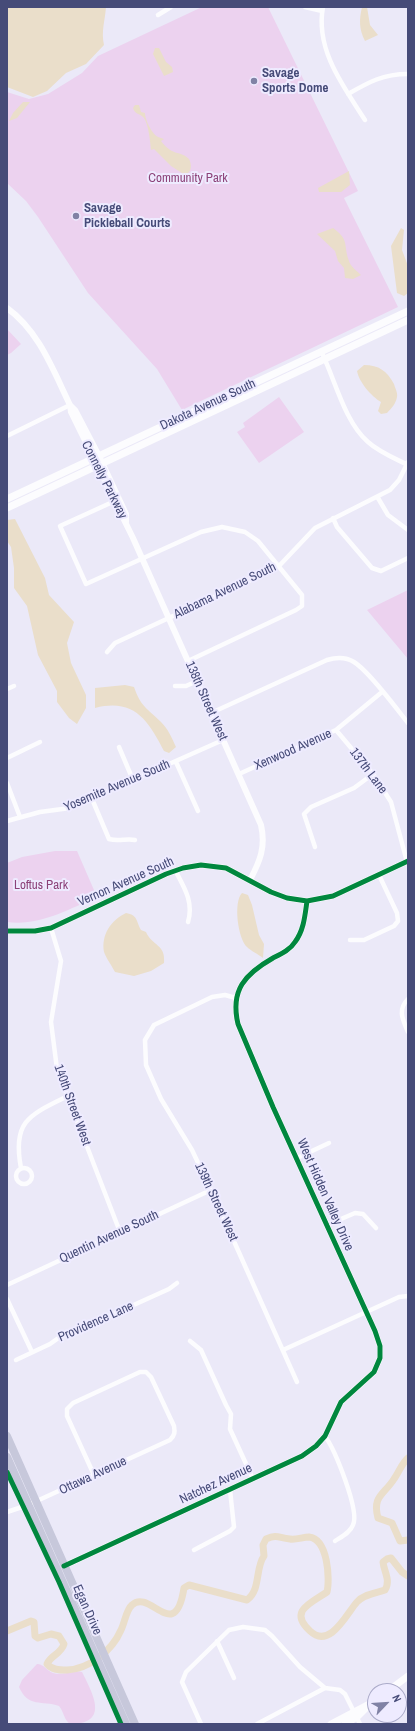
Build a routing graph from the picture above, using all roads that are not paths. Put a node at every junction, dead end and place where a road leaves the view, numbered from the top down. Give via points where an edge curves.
1 (171, 7) edge
2 (305, 7) edge
3 (323, 9) edge
4 (158, 15) dead end
5 (408, 74) edge
6 (348, 94) junction
7 (365, 120) dead end
8 (7, 308) edge
9 (408, 311) edge
10 (408, 320) edge
11 (321, 351) junction
12 (325, 359) junction
13 (70, 405) junction
14 (7, 436) edge
15 (96, 457) junction
16 (408, 464) edge
17 (99, 465) junction
18 (378, 498) junction
19 (7, 499) edge
20 (116, 500) junction
21 (7, 508) edge
22 (332, 518) junction
23 (126, 523) joint
24 (408, 530) edge
25 (408, 558) edge
26 (142, 559) junction
27 (279, 566) junction
28 (168, 618) junction
29 (107, 652) dead end
30 (188, 662) junction
31 (197, 681) junction
32 (14, 686) dead end
33 (175, 686) dead end
34 (7, 689) edge
35 (382, 692) junction
36 (211, 713) junction
37 (408, 723) edge
38 (336, 730) junction
39 (223, 740) junction
40 (40, 742) dead end
41 (118, 747) dead end
42 (7, 758) edge
43 (176, 762) junction
44 (239, 774) junction
45 (373, 774) junction
46 (133, 780) junction
47 (7, 783) edge
48 (92, 799) junction
49 (198, 811) dead end
50 (20, 817) junction
51 (7, 821) edge
52 (135, 840) dead end
53 (315, 847) dead end
54 (408, 861) edge
55 (175, 870) junction
56 (379, 875) junction
57 (250, 880) junction
58 (307, 901) junction
59 (188, 922) dead end
60 (51, 928) junction
61 (7, 931) edge
62 (350, 940) dead end
63 (236, 998) junction
64 (408, 999) edge
65 (408, 1032) edge
66 (66, 1097) junction
67 (329, 1144) dead end
68 (297, 1158) junction
69 (21, 1168) dead end
70 (212, 1190) junction
71 (327, 1224) junction
72 (376, 1228) dead end
73 (120, 1232) junction
74 (177, 1283) dead end
75 (7, 1284) edge
76 (408, 1296) edge
77 (7, 1299) edge
78 (366, 1312) junction
79 (190, 1341) dead end
80 (283, 1350) junction
81 (32, 1352) junction
82 (16, 1360) dead end
83 (297, 1382) dead end
84 (350, 1392) joint
85 (7, 1436) edge
86 (325, 1436) junction
87 (7, 1457) edge
88 (94, 1476) junction
89 (253, 1479) junction
90 (230, 1490) junction
91 (36, 1502) junction
92 (28, 1505) junction
93 (7, 1512) edge
94 (335, 1541) dead end
95 (194, 1550) dead end
96 (64, 1566) junction
97 (217, 1641) junction
98 (408, 1676) edge
99 (234, 1678) dead end
100 (399, 1683) edge
101 (325, 1688) junction
102 (367, 1706) edge
103 (355, 1714) junction
104 (126, 1724) edge
105 (135, 1724) edge
106 (201, 1724) edge
107 (257, 1724) edge
108 (331, 1724) edge
109 (345, 1724) edge
110 (360, 1724) edge

1 - 4 street
2 - 3 street
3 - 6 street via 321,30 325,50
5 - 6 street via 392,74 377,79
6 - 7 street
8 - 13 street, Connelly Parkway via 25,323 36,338
9 - 11 main road, Dakota Avenue South
10 - 12 main road, Dakota Avenue South
11 - 12 street
11 - 15 main road, Dakota Avenue South
12 - 16 street via 359,432 377,449
12 - 17 main road, Dakota Avenue South
13 - 14 street
13 - 15 street, Connelly Parkway via 75,410
15 - 17 street, Connelly Parkway
15 - 19 main road, Dakota Avenue South
16 - 18 street, Alabama Avenue South via 395,486
17 - 20 street, Connelly Parkway
17 - 21 main road, Dakota Avenue South
18 - 22 street, Alabama Avenue South
18 - 24 street via 388,515
20 - 23 street, Connelly Parkway via 126,514
20 - 26 street via 60,526 86,584
22 - 25 street via 372,568 381,571
22 - 27 street, Alabama Avenue South via 310,532
23 - 26 street, 138th Street West
26 - 27 street via 210,528 222,527 245,532 258,541
26 - 28 street, 138th Street West
27 - 28 street, Alabama Avenue South
27 - 30 street via 300,591 303,598 302,606
28 - 29 street, Alabama Avenue South via 115,643
28 - 30 street, 138th Street West
30 - 31 street, 138th Street West
31 - 33 street via 186,686
31 - 36 street, 138th Street West
32 - 34 street
35 - 36 street via 363,670 348,659 340,658 327,660
35 - 37 street
35 - 38 street, Xenwood Avenue
36 - 39 street, 138th Street West
38 - 44 street, Xenwood Avenue
38 - 45 street, 137th Lane
39 - 43 street, Yosemite Avenue South
39 - 44 street, 138th Street West
40 - 42 street
41 - 46 street
43 - 46 street, Yosemite Avenue South
43 - 49 street
44 - 57 street, 138th Street West via 261,825 263,838 262,856
45 - 53 street via 354,788 311,807 304,814
45 - 54 street, 137th Lane via 391,802
46 - 48 street, Yosemite Avenue South
47 - 50 street
48 - 50 street, Yosemite Avenue South via 70,808
48 - 52 street via 110,839
50 - 51 street, Yosemite Avenue South
54 - 56 street, Vernon Avenue South
55 - 57 street, Vernon Avenue South via 201,865 216,866
55 - 59 street via 189,900 191,912
55 - 60 street, Vernon Avenue South
56 - 58 street, Vernon Avenue South via 333,896
56 - 62 street via 398,913 398,921 394,926 364,940
57 - 58 street, Vernon Avenue South via 287,898
58 - 63 street via 304,924 295,942 286,952 254,970 242,983
60 - 61 street, Vernon Avenue South
60 - 66 street, 140th Street West via 61,961 51,1022 57,1069
63 - 68 street, West Hidden Valley Drive via 235,1012 238,1024
63 - 70 street, 139th Street West via 225,995 212,997 154,1025 145,1040 146,1065 161,1099 192,1150
64 - 65 street via 401,1013
66 - 69 street via 33,1114 24,1125 18,1146
66 - 73 street, 140th Street West
67 - 68 street
68 - 71 street, West Hidden Valley Drive
70 - 73 street, Quentin Avenue South
70 - 80 street, 139th Street West
71 - 72 street via 355,1213 363,1214
71 - 78 street, West Hidden Valley Drive
73 - 75 street, Quentin Avenue South
74 - 81 street, Providence Lane via 169,1289 69,1332
76 - 78 street via 399,1297
77 - 81 street
78 - 80 street
78 - 84 street, West Hidden Valley Drive via 380,1346 380,1358 374,1372
79 - 89 street via 201,1350 231,1414 230,1429
80 - 83 street, 139th Street West
81 - 82 street, Providence Lane
84 - 86 street, Natchez Avenue via 336,1410
85 - 91 highway, Egan Drive
86 - 89 street, Natchez Avenue via 302,1456
86 - 94 street via 344,1475 355,1515 353,1526
87 - 92 highway, Egan Drive
88 - 88 street, Ottawa Avenue via 67,1416 67,1409 72,1403 140,1372 146,1372 152,1377 175,1433 170,1440
88 - 91 street, Ottawa Avenue
89 - 90 street, Natchez Avenue
90 - 95 street via 234,1527
90 - 96 street, Natchez Avenue
91 - 92 street, Ottawa Avenue
91 - 96 highway, Egan Drive
92 - 93 street, Ottawa Avenue
92 - 104 highway, Egan Drive
96 - 105 highway, Egan Drive
97 - 99 street
97 - 101 street via 229,1630 238,1627 269,1632 300,1667
97 - 106 street via 186,1672 182,1682
98 - 100 main road
101 - 103 street via 340,1690 345,1694
101 - 107 street
102 - 103 main road
103 - 108 main road
103 - 109 main road
103 - 110 street

